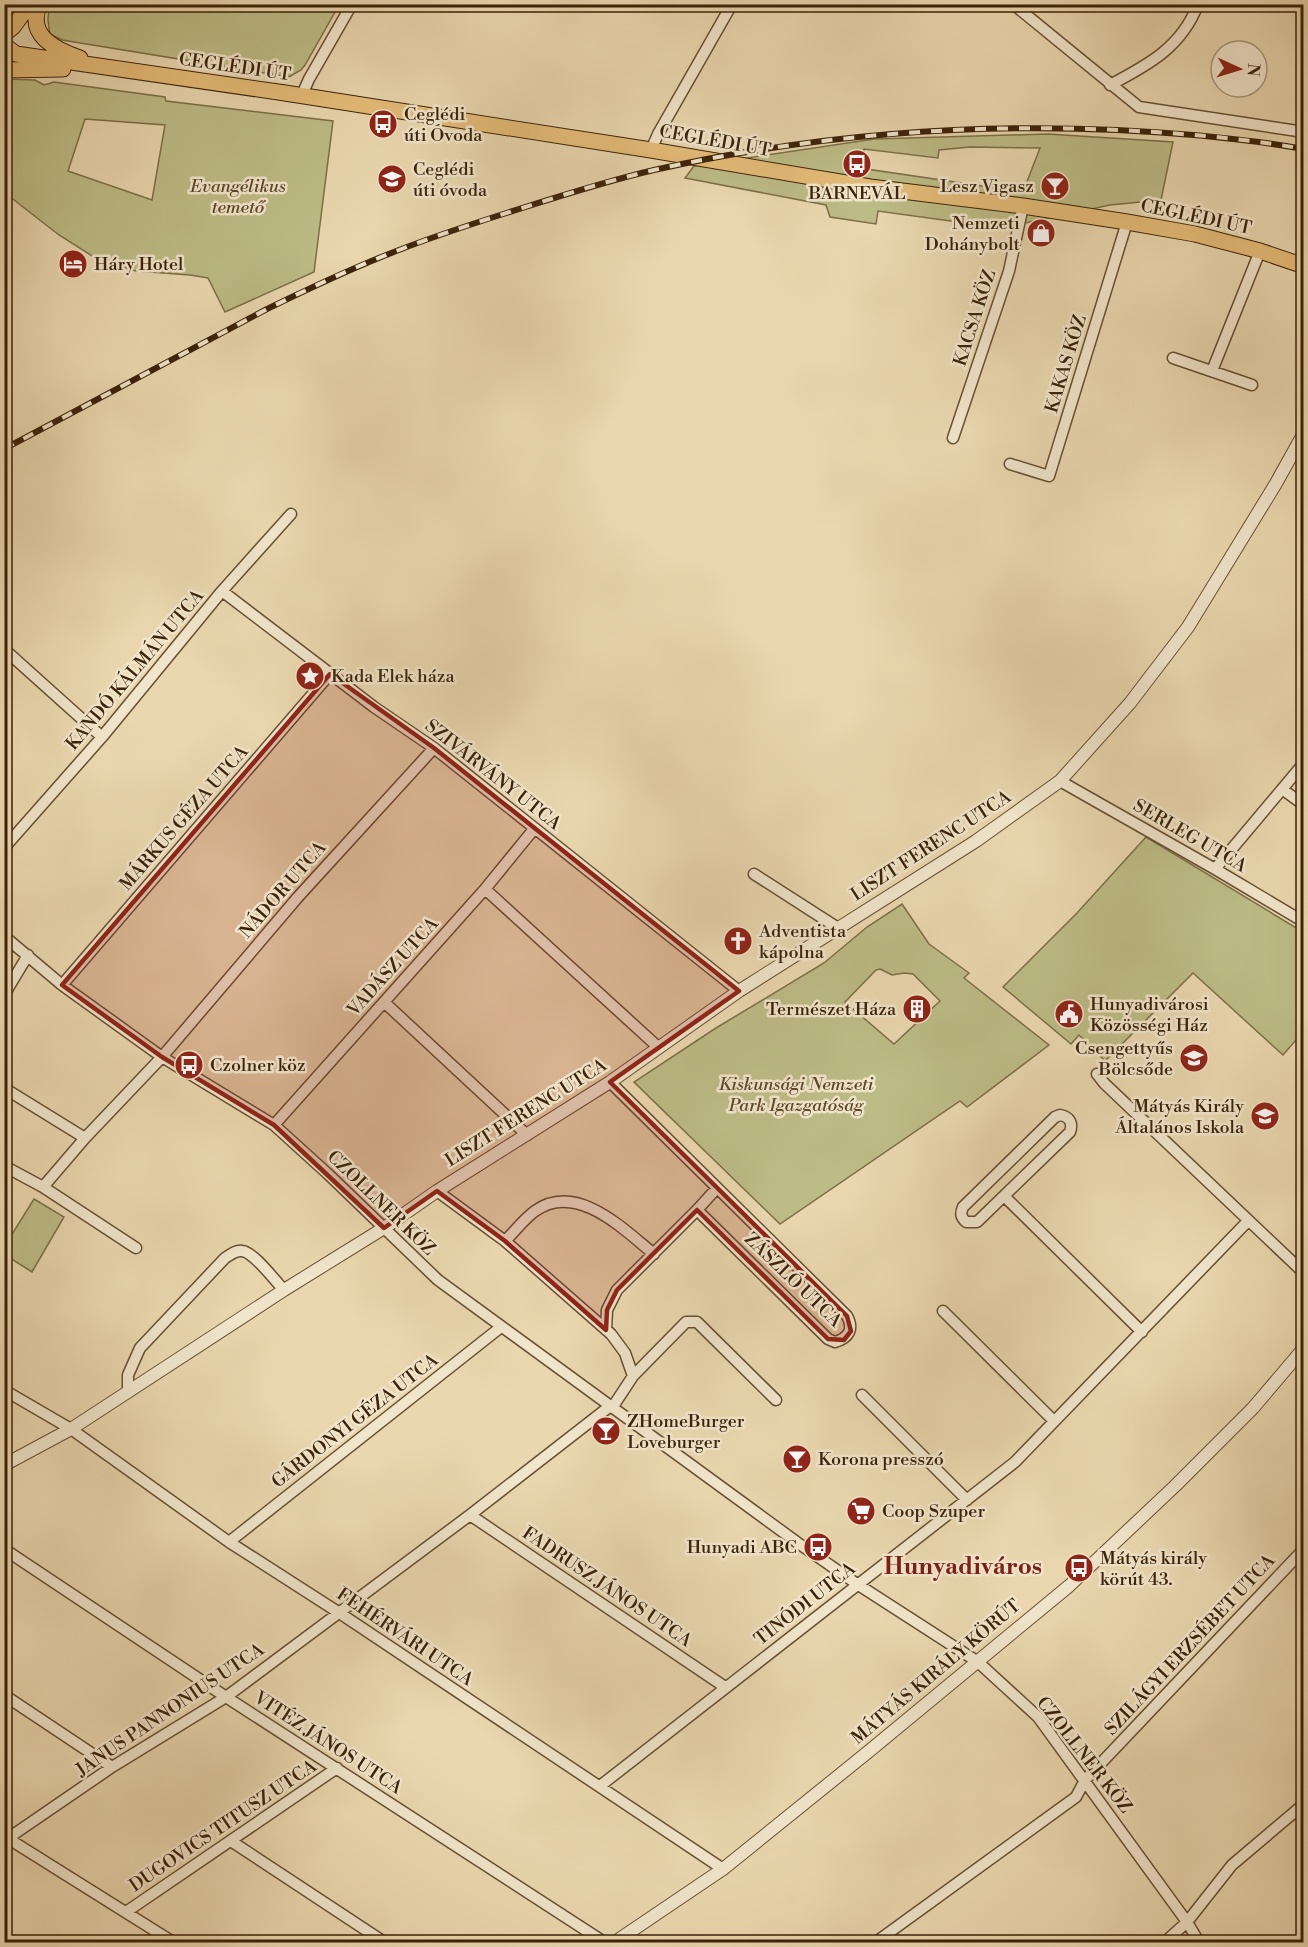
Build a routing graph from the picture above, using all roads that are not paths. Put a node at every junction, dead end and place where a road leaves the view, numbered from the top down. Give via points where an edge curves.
1 (30, 4) edge
2 (40, 4) edge
3 (352, 4) edge
4 (732, 4) edge
5 (1013, 4) edge
6 (1198, 4) edge
7 (4, 34) edge
8 (4, 45) edge
9 (4, 70) edge
10 (117, 70) junction
11 (1110, 85) junction
12 (301, 97) junction
13 (1304, 132) edge
14 (651, 150) junction
15 (1023, 206) junction
16 (1127, 222) junction
17 (1260, 251) junction
18 (1304, 266) edge
19 (1173, 358) dead end
20 (1212, 371) junction
21 (1252, 385) dead end
22 (1304, 434) edge
23 (953, 438) dead end
24 (1010, 464) dead end
25 (291, 514) dead end
26 (222, 591) junction
27 (4, 649) edge
28 (330, 674) junction
29 (102, 736) junction
30 (434, 748) junction
31 (1304, 763) edge
32 (1060, 781) junction
33 (1282, 789) junction
34 (1304, 805) edge
35 (534, 829) junction
36 (5, 848) edge
37 (1215, 869) junction
38 (754, 873) dead end
39 (484, 889) junction
40 (1304, 922) edge
41 (838, 928) junction
42 (4, 936) edge
43 (28, 955) junction
44 (62, 985) junction
45 (739, 991) junction
46 (4, 995) edge
47 (384, 1002) junction
48 (658, 1047) junction
49 (162, 1057) junction
50 (1097, 1074) dead end
51 (610, 1082) junction
52 (4, 1088) edge
53 (274, 1125) junction
54 (527, 1135) junction
55 (85, 1138) junction
56 (4, 1166) edge
57 (43, 1187) junction
58 (717, 1188) junction
59 (437, 1191) junction
60 (1004, 1196) junction
61 (697, 1210) junction
62 (1248, 1221) junction
63 (384, 1228) junction
64 (505, 1241) junction
65 (136, 1248) dead end
66 (654, 1254) junction
67 (1304, 1273) edge
68 (284, 1290) junction
69 (943, 1311) dead end
70 (501, 1327) junction
71 (606, 1330) junction
72 (1142, 1332) junction
73 (1304, 1348) edge
74 (633, 1376) junction
75 (4, 1390) edge
76 (128, 1391) junction
77 (862, 1395) dead end
78 (776, 1400) dead end
79 (611, 1408) junction
80 (1054, 1421) junction
81 (71, 1429) junction
82 (4, 1465) edge
83 (967, 1500) junction
84 (470, 1515) junction
85 (229, 1542) junction
86 (4, 1549) edge
87 (1304, 1549) edge
88 (857, 1584) junction
89 (338, 1612) junction
90 (978, 1662) junction
91 (725, 1687) junction
92 (4, 1695) edge
93 (226, 1697) junction
94 (112, 1767) junction
95 (337, 1768) junction
96 (1085, 1780) junction
97 (600, 1786) junction
98 (1304, 1804) edge
99 (6, 1839) edge
100 (231, 1841) junction
101 (723, 1869) junction
102 (126, 1912) junction
103 (1187, 1922) junction
104 (173, 1942) edge
105 (384, 1942) edge
106 (604, 1942) edge
107 (615, 1942) edge
108 (876, 1942) edge
109 (1166, 1942) edge
110 (1199, 1942) edge

1 - 7 main road
2 - 10 main road via 37,25 50,45
3 - 12 street
4 - 14 street
5 - 11 street
6 - 11 street via 1188,26 1171,46 1147,66
8 - 10 main road via 16,54
9 - 10 main road
10 - 12 main road, CEGLÉDI ÚT
11 - 13 street via 1139,107
12 - 14 main road, CEGLÉDI ÚT
14 - 15 main road, CEGLÉDI ÚT via 870,187
15 - 16 main road, CEGLÉDI ÚT
15 - 23 street, KACSA KÖZ via 1009,271
16 - 17 main road, CEGLÉDI ÚT
16 - 24 street, KAKAS KÖZ via 1049,477
17 - 18 main road, CEGLÉDI ÚT
17 - 20 street
19 - 20 street
20 - 21 street
22 - 32 street, LISZT FERENC UTCA via 1188,627 1130,703
25 - 26 street, KANDÓ KÁLMÁN UTCA
26 - 28 street, SZIVÁRVÁNY UTCA
26 - 29 street, KANDÓ KÁLMÁN UTCA
27 - 29 street
28 - 30 street, SZIVÁRVÁNY UTCA
28 - 44 street, MÁRKUS GÉZA UTCA
29 - 36 street, KANDÓ KÁLMÁN UTCA
30 - 35 street, SZIVÁRVÁNY UTCA
30 - 49 street, NÁDOR UTCA via 298,897
31 - 33 street
32 - 37 street, SERLEG UTCA
32 - 41 street, LISZT FERENC UTCA
33 - 34 street
33 - 37 street
35 - 39 street, VADÁSZ UTCA
35 - 45 street, SZIVÁRVÁNY UTCA
37 - 40 street, SERLEG UTCA
38 - 41 street
39 - 47 street, VADÁSZ UTCA
39 - 48 street
41 - 45 street, LISZT FERENC UTCA
42 - 43 street, CZOLLNER KÖZ
43 - 44 street, CZOLLNER KÖZ
43 - 46 street
44 - 49 street, CZOLLNER KÖZ
45 - 48 street, LISZT FERENC UTCA
47 - 53 street, VADÁSZ UTCA
47 - 54 street
48 - 51 street, LISZT FERENC UTCA
49 - 53 street, CZOLLNER KÖZ
49 - 55 street, NÁDOR UTCA
50 - 62 street
51 - 54 street, LISZT FERENC UTCA
51 - 58 street, ZÁSZLÓ UTCA
52 - 55 street
53 - 63 street, CZOLLNER KÖZ
54 - 59 street, LISZT FERENC UTCA
55 - 57 street, NÁDOR UTCA
56 - 57 street
57 - 65 street
58 - 61 street
58 - 61 street, ZÁSZLÓ UTCA via 847,1316 850,1331 843,1340 828,1339
59 - 63 street, LISZT FERENC UTCA
59 - 64 street
60 - 60 street via 1070,1132 1072,1126 1066,1116 1054,1118 963,1207 962,1218 977,1222
60 - 72 street
61 - 66 street
62 - 67 street
62 - 72 street, TINÓDI UTCA
63 - 68 street, LISZT FERENC UTCA
63 - 70 street, CZOLLNER KÖZ via 438,1280
64 - 66 street via 542,1207 571,1202 608,1217
64 - 71 street
66 - 71 street via 617,1290 607,1310
68 - 76 street, LISZT FERENC UTCA
68 - 76 street via 251,1255 234,1252 140,1348 128,1376
69 - 80 street
70 - 79 street, CZOLLNER KÖZ
70 - 85 street, GÁRDONYI GÉZA UTCA
71 - 74 street via 625,1353
72 - 80 street, TINÓDI UTCA
73 - 90 street, MÁTYÁS KIRÁLY KÖRÚT via 1253,1408 1174,1486 1069,1586
74 - 78 street via 686,1322 697,1322
74 - 79 street
75 - 81 street, FEHÉRVÁRI UTCA
76 - 81 street, LISZT FERENC UTCA
77 - 83 street
79 - 84 street, JANUS PANNONIUS UTCA
79 - 88 street, CZOLLNER KÖZ via 737,1493
80 - 83 street, TINÓDI UTCA via 1015,1462
81 - 82 street, LISZT FERENC UTCA
81 - 85 street, FEHÉRVÁRI UTCA
83 - 88 street, TINÓDI UTCA
84 - 89 street, JANUS PANNONIUS UTCA
84 - 91 street, FADRUSZ JÁNOS UTCA
85 - 89 street, FEHÉRVÁRI UTCA
86 - 93 street, VITÉZ JÁNOS UTCA
87 - 96 street, SZILÁGYI ERZSÉBET UTCA
88 - 90 street, CZOLLNER KÖZ
88 - 91 street, TINÓDI UTCA
89 - 93 street, JANUS PANNONIUS UTCA
89 - 97 street, FEHÉRVÁRI UTCA
90 - 96 street, CZOLLNER KÖZ via 1038,1717
90 - 101 street, MÁTYÁS KIRÁLY KÖRÚT
91 - 97 street, TINÓDI UTCA
92 - 94 street
93 - 94 street, JANUS PANNONIUS UTCA
93 - 95 street, VITÉZ JÁNOS UTCA
94 - 99 street, JANUS PANNONIUS UTCA
95 - 100 street, DUGOVICS TITUSZ UTCA
95 - 106 street, VITÉZ JÁNOS UTCA
96 - 103 street, CZOLLNER KÖZ
96 - 108 street, SZILÁGYI ERZSÉBET UTCA via 1076,1797
97 - 101 street, FEHÉRVÁRI UTCA
98 - 103 street via 1232,1865
99 - 102 street
100 - 102 street, DUGOVICS TITUSZ UTCA
100 - 105 street
101 - 107 street, MÁTYÁS KIRÁLY KÖRÚT
102 - 104 street
103 - 109 street
103 - 110 street, CZOLLNER KÖZ

